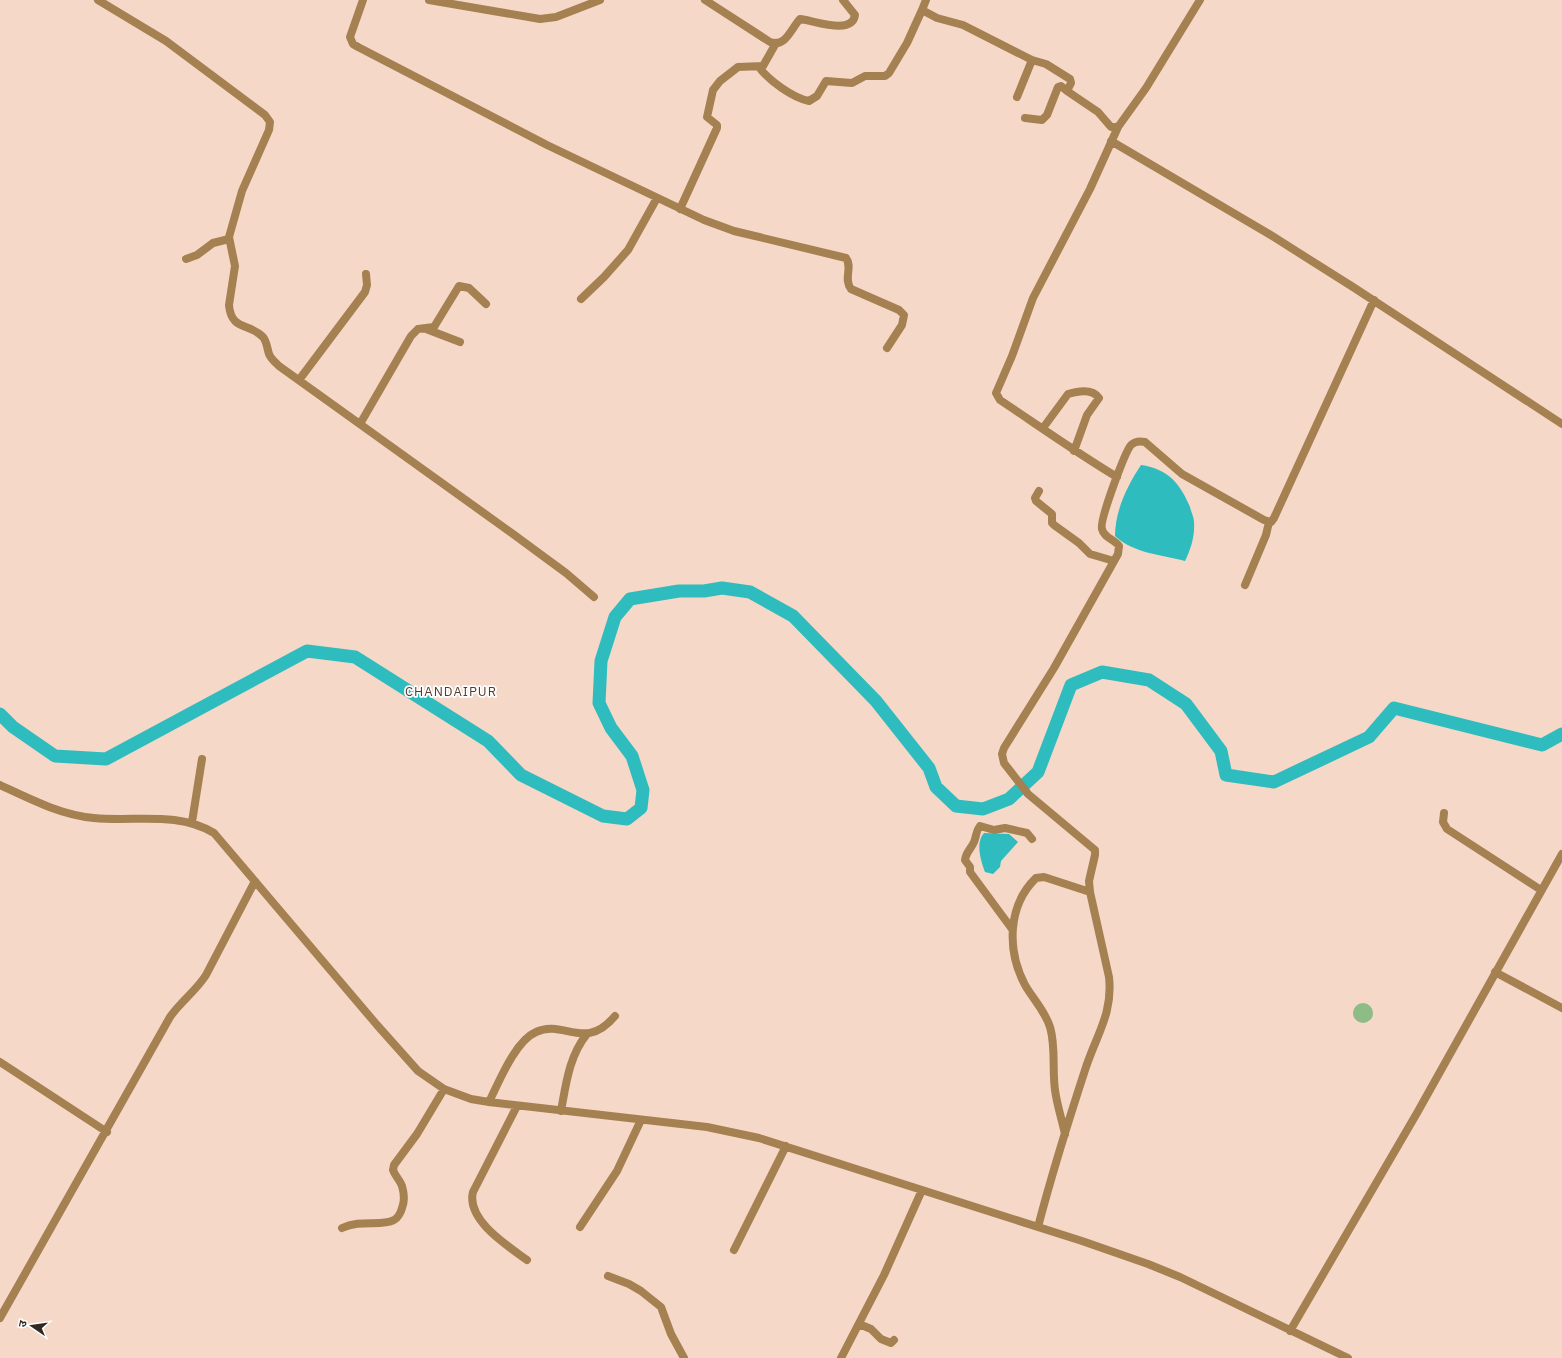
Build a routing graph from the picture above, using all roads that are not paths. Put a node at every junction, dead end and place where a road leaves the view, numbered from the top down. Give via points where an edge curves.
1 (98, 0) edge
2 (363, 0) edge
3 (429, 0) edge
4 (600, 0) edge
5 (705, 0) edge
6 (843, 0) edge
7 (926, 0) edge
8 (1200, 0) edge
9 (922, 10) junction
10 (776, 43) junction
11 (1032, 60) junction
12 (760, 67) junction
13 (1067, 90) junction
14 (1017, 97) dead end
15 (1025, 118) dead end
16 (1118, 127) junction
17 (1111, 141) junction
18 (657, 198) junction
19 (680, 209) junction
20 (229, 239) junction
21 (186, 259) dead end
22 (366, 274) dead end
23 (581, 299) dead end
24 (1374, 300) junction
25 (486, 304) dead end
26 (425, 328) junction
27 (460, 342) dead end
28 (887, 348) dead end
29 (299, 380) junction
30 (360, 424) junction
31 (1562, 424) edge
32 (1044, 428) junction
33 (1074, 451) junction
34 (1117, 477) junction
35 (1039, 491) dead end
36 (1270, 522) junction
37 (1114, 561) junction
38 (1245, 586) dead end
39 (594, 597) dead end
40 (202, 759) dead end
41 (0, 785) edge
42 (1444, 813) dead end
43 (192, 822) junction
44 (1032, 839) dead end
45 (1562, 854) edge
46 (255, 881) junction
47 (1541, 890) junction
48 (1090, 892) junction
49 (1012, 929) junction
50 (1495, 972) junction
51 (1562, 1008) edge
52 (615, 1016) dead end
53 (587, 1034) junction
54 (0, 1062) edge
55 (444, 1089) junction
56 (489, 1102) junction
57 (517, 1106) junction
58 (561, 1111) junction
59 (641, 1120) junction
60 (106, 1132) junction
61 (1065, 1135) junction
62 (786, 1146) junction
63 (922, 1190) junction
64 (580, 1227) dead end
65 (1038, 1227) junction
66 (342, 1228) dead end
67 (734, 1250) dead end
68 (527, 1260) dead end
69 (608, 1276) dead end
70 (0, 1318) edge
71 (859, 1324) junction
72 (1290, 1331) junction
73 (894, 1340) dead end
74 (684, 1358) edge
75 (841, 1358) edge
76 (1348, 1358) edge

1 - 20 street via 166,41 268,118 269,130 242,191
2 - 18 street via 350,37 353,44 547,145
3 - 4 street via 540,19 556,17
5 - 10 street via 772,43
6 - 10 street via 856,15 853,21 840,27 800,19 786,38
7 - 9 street
8 - 16 street via 1146,88
9 - 11 street via 937,18 963,25
9 - 12 street via 907,44 885,76 868,75 852,83 826,81 817,96 808,101 772,81
10 - 12 street
11 - 13 street via 1046,64 1070,79
11 - 14 street
12 - 19 street via 738,67 715,86 707,117 717,125 717,128
13 - 15 street via 1058,87 1045,118
13 - 16 street via 1098,112 1112,127
16 - 17 street
17 - 24 street via 1270,234
17 - 32 street via 1090,189 1033,298 997,389 1000,400
18 - 19 street
18 - 23 street via 628,250
19 - 28 street via 734,231 846,258 849,262 847,283 851,289 899,310 904,315 902,324
20 - 21 street via 213,243 197,255
20 - 29 street via 235,266 229,305 231,316 238,324 261,334 272,359
22 - 29 street via 365,292
24 - 31 street
24 - 36 street
25 - 26 street via 469,288 460,285 434,326
26 - 27 street
26 - 30 street via 418,329 411,336
29 - 30 street
30 - 39 street via 566,573
32 - 33 street
32 - 33 street via 1068,394 1084,391 1096,395 1098,398 1087,415
33 - 34 street
34 - 36 street via 1132,444 1145,442 1182,474
34 - 37 street via 1101,524 1105,536 1119,546
35 - 37 street via 1036,501 1052,514 1054,525 1090,554
36 - 38 street
37 - 48 street via 1002,754 1004,763 1028,794 1095,850 1089,881
40 - 43 street
41 - 43 street via 48,807 73,815
42 - 47 street via 1443,822 1447,829
43 - 46 street via 214,833
44 - 49 street via 1027,833 980,826 974,843 966,853 965,860 970,872
45 - 47 street
46 - 55 street via 406,1058 418,1071
46 - 60 street via 206,975 170,1017
47 - 50 street
48 - 49 street via 1044,877 1036,878 1019,904
48 - 61 street via 1110,977 1110,1001 1102,1029 1086,1066
49 - 61 street via 1021,976 1050,1028 1055,1091
50 - 51 street
50 - 72 street via 1409,1127
52 - 53 street via 602,1028
53 - 56 street via 558,1030 536,1032 519,1046
53 - 58 street via 579,1043 572,1059
54 - 60 street
55 - 56 street via 471,1099
55 - 66 street via 417,1134 394,1165 393,1170 401,1183 404,1195 397,1218 393,1221 357,1223
56 - 57 street
57 - 58 street
57 - 68 street via 471,1198 478,1216 487,1228
58 - 59 street
59 - 62 street via 707,1127 753,1136
59 - 64 street via 617,1171
60 - 70 street
61 - 65 street
62 - 63 street
62 - 67 street
63 - 65 street
63 - 71 street via 900,1242
65 - 72 street via 1180,1277
69 - 74 street via 641,1291 661,1308
71 - 73 street via 871,1329 886,1342 891,1343
71 - 75 street
72 - 76 street

